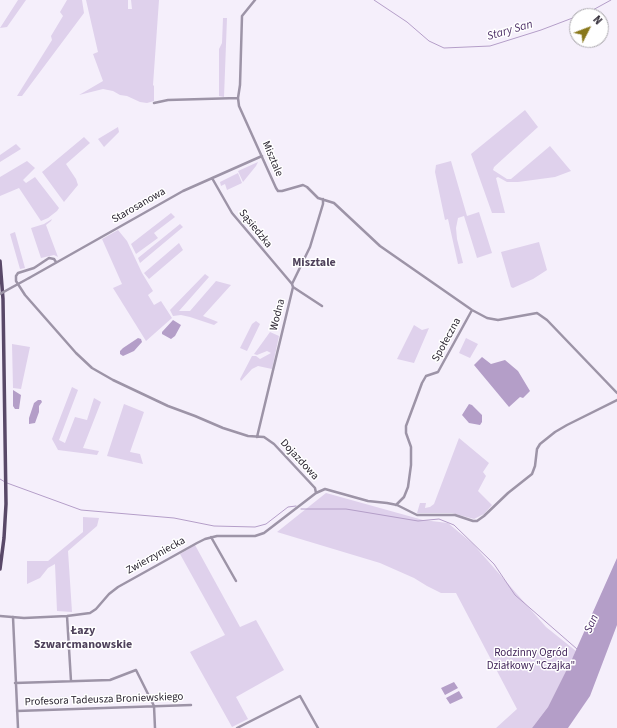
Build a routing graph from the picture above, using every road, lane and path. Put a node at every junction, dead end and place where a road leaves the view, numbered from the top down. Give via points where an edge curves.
1 (255, 0) edge
2 (238, 98) junction
3 (154, 103) dead end
4 (262, 156) junction
5 (212, 178) junction
6 (323, 199) junction
7 (0, 262) edge
8 (56, 262) junction
9 (293, 286) junction
10 (0, 294) edge
11 (322, 306) dead end
12 (472, 310) junction
13 (617, 393) edge
14 (617, 400) edge
15 (257, 437) junction
16 (315, 488) junction
17 (325, 489) junction
18 (316, 493) junction
19 (395, 505) junction
20 (211, 537) junction
21 (0, 569) edge
22 (236, 581) dead end
23 (0, 616) edge
24 (68, 616) junction
25 (13, 617) junction
26 (71, 681) junction
27 (15, 683) junction
28 (192, 705) dead end
29 (154, 706) junction
30 (17, 711) junction
31 (18, 728) edge
32 (155, 728) edge
33 (236, 728) edge
34 (318, 728) edge

1 - 2 street, Misztale via 242,16
2 - 3 street via 168,100
2 - 4 street, Misztale via 239,106
4 - 5 street, Starosanowa
4 - 6 street, Misztale via 278,191 302,185
5 - 8 street, Starosanowa via 183,191
5 - 9 street, Sąsiedzka via 232,213
6 - 9 street, Wodna via 310,247
6 - 12 street, Misztale via 334,203 380,246
7 - 21 main road via 6,476
8 - 10 street, Starosanowa, bridge
8 - 15 street, Dojazdowa via 50,258 34,268 18,273 16,281 25,295 92,368 168,406 223,428
9 - 11 street, Sąsiedzka
9 - 15 street, Wodna
12 - 13 street, Misztale via 487,318 498,320 537,313 547,320
12 - 19 street, Społeczna via 438,372 426,376 422,383 406,426 411,446 408,487 404,497
14 - 19 street, Dojazdowa via 561,428 540,444 532,474 477,521 455,515 417,515
15 - 16 street, Dojazdowa via 264,437 274,444
16 - 17 street
16 - 18 street, Dojazdowa
17 - 18 street, Dojazdowa
17 - 19 street, Dojazdowa via 368,501
18 - 20 street, Zwierzyniecka via 264,533 255,536
20 - 22 street
20 - 24 street, Zwierzyniecka via 122,584 94,611
23 - 25 street, Zwierzyniecka
24 - 25 street, Zwierzyniecka
24 - 26 street
25 - 27 street
26 - 27 street
26 - 29 street via 110,680 136,670
27 - 30 street
28 - 29 street, Profesora Tadeusza Broniewskiego
29 - 30 street, Profesora Tadeusza Broniewskiego
29 - 32 street
30 - 31 street
33 - 34 street via 300,696

